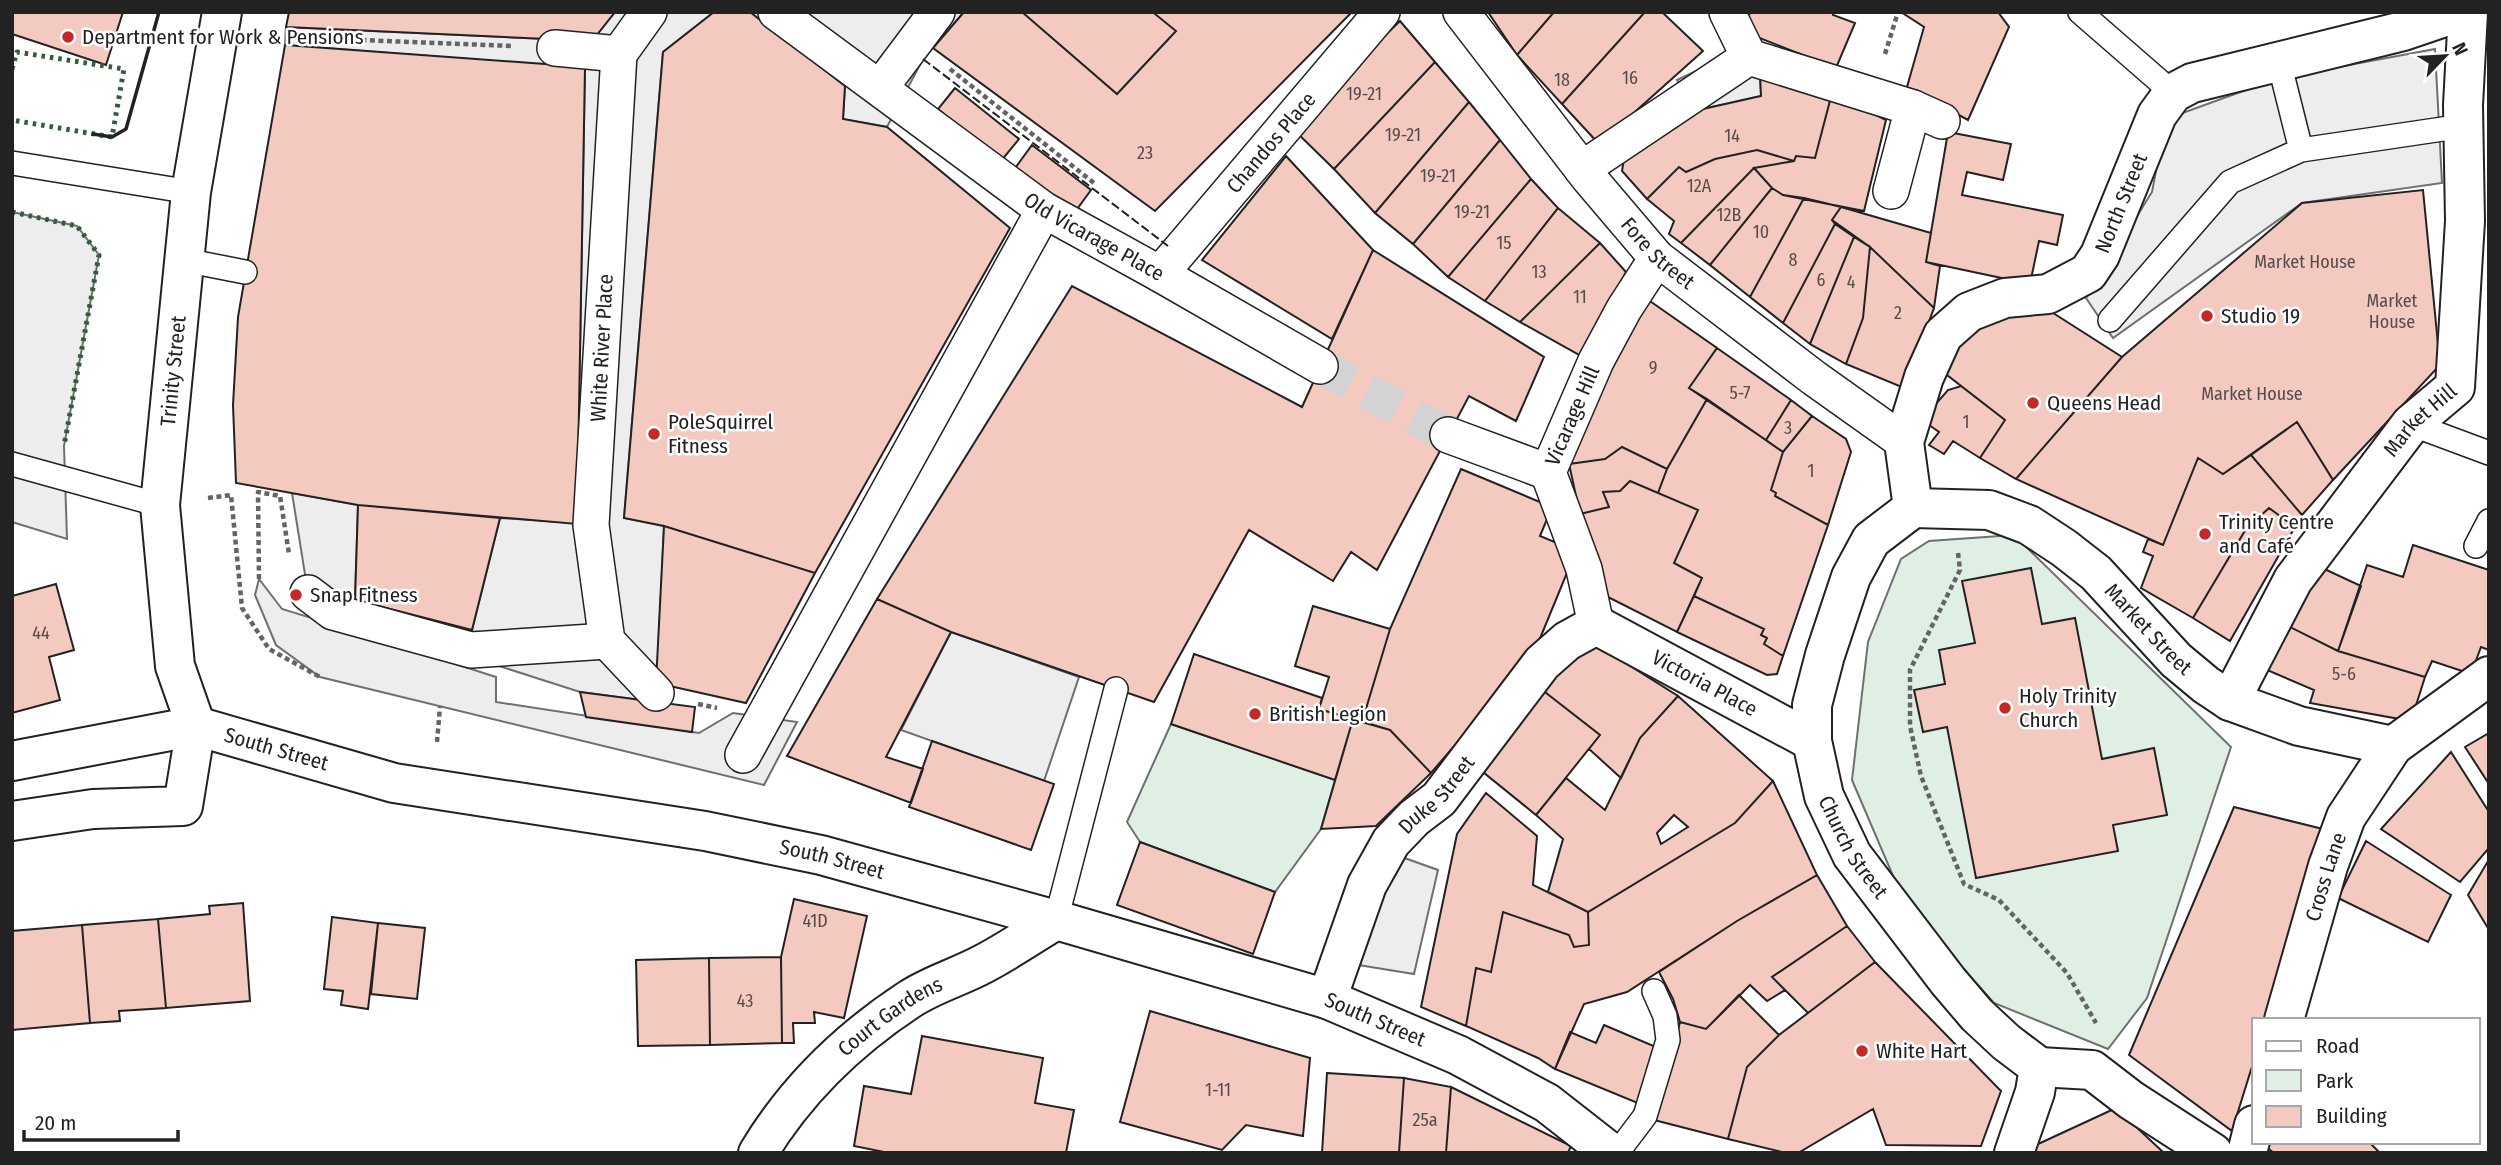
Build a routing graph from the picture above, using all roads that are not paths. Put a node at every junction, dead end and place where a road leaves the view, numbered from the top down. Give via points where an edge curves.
1 (222, 12) edge
2 (649, 12) edge
3 (776, 12) edge
4 (937, 12) edge
5 (1382, 12) edge
6 (1461, 12) edge
7 (1727, 12) edge
8 (2080, 12) edge
9 (2459, 12) edge
10 (2468, 12) edge
11 (555, 48) road end
12 (619, 54) junction
13 (1749, 57) junction
14 (2279, 62) junction
15 (880, 88) junction
16 (2173, 93) junction
17 (2463, 126) junction
18 (2301, 150) junction
19 (12, 163) edge
20 (1582, 169) junction
21 (1891, 191) dead end
22 (191, 192) junction
23 (1044, 210) junction
24 (1657, 258) junction
25 (184, 260) junction
26 (245, 272) dead end
27 (1160, 274) junction
28 (2110, 320) dead end
29 (1320, 366) tunnel mouth
30 (2411, 424) junction
31 (1448, 435) tunnel mouth
32 (1905, 442) junction
33 (2489, 453) edge
34 (12, 464) edge
35 (1548, 472) junction
36 (160, 505) junction
37 (1913, 509) junction
38 (2489, 521) edge
39 (2476, 546) dead end
40 (308, 593) road end
41 (1596, 625) junction
42 (607, 641) junction
43 (2489, 676) edge
44 (646, 690) dead end
45 (1116, 690) dead end
46 (2230, 701) junction
47 (196, 726) junction
48 (1812, 741) junction
49 (2393, 746) junction
50 (743, 755) dead end
51 (12, 761) edge
52 (12, 821) edge
53 (1056, 920) junction
54 (1654, 991) dead end
55 (1327, 999) junction
56 (2285, 1018) edge
57 (2039, 1067) junction
58 (2252, 1132) edge
59 (758, 1153) edge
60 (1611, 1153) edge
61 (1617, 1153) edge
62 (2014, 1153) edge
63 (2213, 1153) edge
64 (2246, 1153) edge

1 - 22 street, Trinity Street
2 - 12 street
3 - 15 street, Old Vicarage Place
4 - 15 street
5 - 27 street, Chandos Place
6 - 20 street, Fore Street
7 - 13 street
8 - 16 lane
9 - 14 street
10 - 17 street, Market Hill
11 - 12 street
12 - 42 street, White River Place via 591,525
13 - 20 street
13 - 21 street via 1928,114
14 - 16 street via 2192,83
14 - 18 lane
15 - 23 street, Old Vicarage Place
16 - 32 street, North Street via 2157,115 2100,255 2088,273 2048,294 2005,298 1969,312 1943,335 1924,377
17 - 18 lane
17 - 30 street, Market Hill via 2465,221 2455,387
18 - 28 lane via 2230,182
19 - 22 lane
20 - 24 street, Fore Street
22 - 25 street, Trinity Street
23 - 27 street, Old Vicarage Place
23 - 50 street
24 - 32 street, Fore Street
24 - 35 street, Vicarage Hill via 1596,361
25 - 26 lane
25 - 36 street, Trinity Street
27 - 29 street, Old Vicarage Place
30 - 33 lane
30 - 46 street, Market Hill via 2293,580
31 - 35 street
32 - 37 street, North Street
34 - 36 lane
35 - 41 street, Vicarage Hill via 1584,569
36 - 47 street, Trinity Street via 174,666
37 - 46 street, Market Street via 1989,510 2029,525 2096,573 2176,660
37 - 48 street, Church Street via 1871,540 1851,577 1812,705
38 - 39 lane
40 - 42 street via 333,612 471,650
41 - 48 street, Victoria Place
41 - 55 street, Duke Street via 1567,641 1542,663 1439,799 1391,842 1367,885
42 - 44 street
43 - 49 street
45 - 53 lane
46 - 49 street, Market Street via 2299,726
47 - 51 street, South Street
47 - 52 street via 183,806 93,809
47 - 53 street, South Street via 394,783 705,831 821,855
48 - 57 street, Church Street via 1824,796 1852,855 1977,1015
49 - 56 street, Cross Lane via 2346,817
53 - 55 street, South Street
53 - 59 street, Court Gardens via 982,965 913,997 857,1036 813,1079
54 - 61 lane via 1665,1016 1668,1040 1645,1116
55 - 60 street, South Street via 1458,1055 1547,1102
57 - 62 street
57 - 63 street via 2092,1070
58 - 64 street

